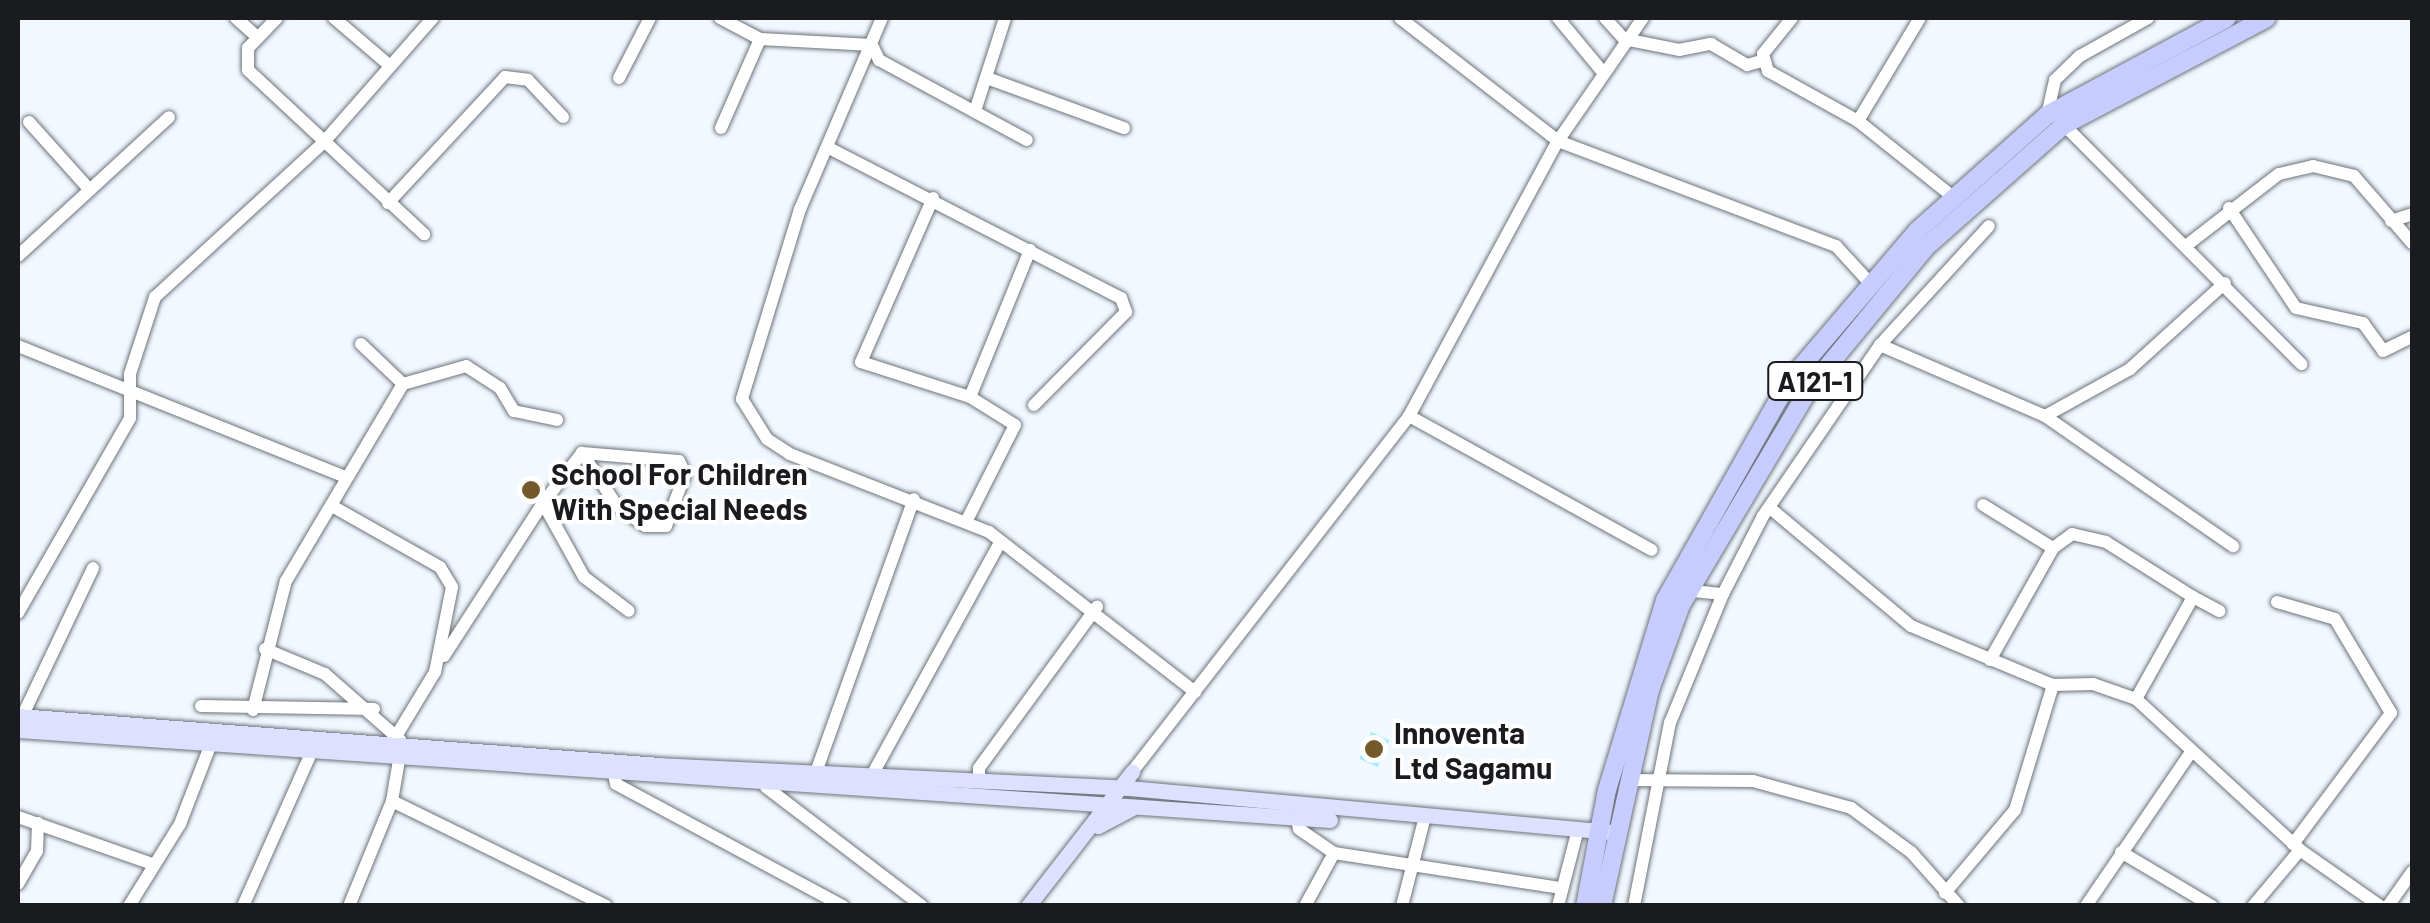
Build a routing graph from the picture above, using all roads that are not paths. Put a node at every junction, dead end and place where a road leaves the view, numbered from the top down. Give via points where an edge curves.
1 (236, 18) edge
2 (277, 18) edge
3 (334, 18) edge
4 (433, 18) edge
5 (650, 18) edge
6 (720, 18) edge
7 (882, 18) edge
8 (1005, 18) edge
9 (1400, 18) edge
10 (1558, 18) edge
11 (1605, 18) edge
12 (1643, 18) edge
13 (1792, 18) edge
14 (1920, 18) edge
15 (2144, 18) edge
16 (2227, 18) edge
17 (2260, 21) edge
18 (256, 36) junction
19 (1624, 39) junction
20 (760, 40) junction
21 (872, 45) junction
22 (1762, 61) junction
23 (389, 66) junction
24 (1601, 70) junction
25 (620, 78) dead end
26 (987, 78) junction
27 (976, 108) junction
28 (169, 117) dead end
29 (562, 117) dead end
30 (2056, 120) junction
31 (1858, 121) junction
32 (29, 122) dead end
33 (722, 128) dead end
34 (1124, 128) dead end
35 (1028, 140) dead end
36 (1558, 141) junction
37 (323, 143) junction
38 (827, 148) junction
39 (88, 188) junction
40 (1952, 196) junction
41 (933, 198) junction
42 (388, 203) junction
43 (2229, 208) junction
44 (2412, 214) edge
45 (2390, 220) junction
46 (1989, 226) dead end
47 (424, 234) dead end
48 (2412, 243) edge
49 (2187, 245) junction
50 (1030, 250) junction
51 (18, 256) edge
52 (1870, 282) junction
53 (2226, 283) junction
54 (2412, 337) edge
55 (361, 344) dead end
56 (1880, 345) junction
57 (18, 346) edge
58 (2301, 364) dead end
59 (403, 384) junction
60 (130, 390) junction
61 (970, 397) junction
62 (1034, 405) dead end
63 (1409, 416) junction
64 (2045, 416) junction
65 (557, 420) dead end
66 (582, 453) junction
67 (345, 477) junction
68 (914, 498) junction
69 (543, 503) junction
70 (1983, 505) dead end
71 (332, 506) junction
72 (1770, 508) junction
73 (967, 520) junction
74 (1001, 541) junction
75 (2233, 546) dead end
76 (2053, 548) junction
77 (1652, 550) dead end
78 (93, 568) dead end
79 (1693, 591) junction
80 (1723, 594) junction
81 (2193, 597) junction
82 (2277, 602) dead end
83 (1097, 607) junction
84 (629, 611) dead end
85 (2220, 611) dead end
86 (18, 613) edge
87 (265, 649) junction
88 (1990, 660) junction
89 (435, 672) junction
90 (2053, 685) junction
91 (1195, 692) junction
92 (2136, 700) junction
93 (201, 706) dead end
94 (374, 708) junction
95 (253, 710) junction
96 (19, 721) edge
97 (212, 741) junction
98 (400, 743) junction
99 (314, 749) junction
100 (2191, 752) junction
101 (614, 774) junction
102 (815, 775) junction
103 (870, 777) junction
104 (1627, 780) junction
105 (979, 782) junction
106 (1659, 782) junction
107 (766, 787) junction
108 (1118, 790) junction
109 (392, 801) junction
110 (1068, 801) junction
111 (1138, 806) junction
112 (18, 817) edge
113 (1297, 818) junction
114 (38, 823) junction
115 (1424, 824) junction
116 (1092, 826) junction
117 (1598, 836) junction
118 (2297, 847) junction
119 (2121, 852) junction
120 (1334, 854) junction
121 (152, 864) junction
122 (1414, 866) junction
123 (2412, 872) edge
124 (18, 884) edge
125 (1562, 888) junction
126 (1945, 893) junction
127 (130, 906) edge
128 (244, 906) edge
129 (349, 906) edge
130 (606, 906) edge
131 (844, 906) edge
132 (922, 906) edge
133 (1028, 906) edge
134 (1305, 906) edge
135 (1402, 906) edge
136 (1558, 906) edge
137 (1585, 906) edge
138 (1602, 906) edge
139 (1634, 906) edge
140 (1958, 906) edge
141 (2086, 906) edge
142 (2212, 906) edge
143 (2254, 906) edge
144 (2380, 906) edge
145 (2388, 906) edge

1 - 18 street
2 - 18 street
3 - 23 street
4 - 23 street
5 - 25 street
6 - 20 street
7 - 21 street
8 - 26 street
9 - 36 street
10 - 24 street
11 - 19 street
12 - 19 street
13 - 22 street
14 - 31 street
15 - 30 street via 2080,56 2055,80
16 - 30 highway, A121-1
17 - 30 highway, A121-1
18 - 37 street via 248,70
19 - 22 street via 1679,50 1711,44 1746,65
19 - 24 street
20 - 21 street
20 - 33 street
21 - 27 street via 879,60
21 - 38 street
22 - 31 street
23 - 37 street
24 - 36 street
26 - 27 street
26 - 34 street
27 - 35 street
28 - 39 street
29 - 42 street via 528,80 505,77
30 - 40 highway, A121-1
30 - 49 street
30 - 79 highway, A121-1 via 1926,246 1809,389
31 - 40 street
32 - 39 street
36 - 52 street via 1836,246
36 - 63 street
37 - 42 street
37 - 60 street via 155,297
38 - 41 street
38 - 68 street via 742,399 767,439 790,454 864,490
39 - 51 street
40 - 52 highway, A121-1
41 - 50 street
41 - 61 street via 860,362
42 - 47 street
43 - 45 street via 2279,174 2337,167
43 - 49 street
43 - 54 street via 2296,308 2363,323 2383,351
44 - 45 street
45 - 48 street
46 - 56 street
49 - 53 street
50 - 61 street
50 - 62 street via 1121,298 1126,312
52 - 117 highway, A121-1 via 1749,440 1683,564 1634,687
53 - 58 street
53 - 64 street via 2130,369
55 - 59 street
56 - 64 street
56 - 72 street
57 - 60 street
59 - 65 street via 466,366 500,388 514,411
59 - 67 street
60 - 67 street
60 - 86 street via 130,418
61 - 73 street via 1014,425
63 - 77 street
63 - 91 street
64 - 75 street
66 - 66 street via 617,506 645,526 666,526 685,474 678,462
66 - 69 street
67 - 71 street
68 - 73 street
68 - 102 street
69 - 84 street via 584,577
69 - 89 street
70 - 76 street
71 - 87 street via 286,582
71 - 89 street via 449,578
72 - 80 street
72 - 88 street via 1910,626
73 - 74 street
74 - 83 street
74 - 103 street
76 - 81 street via 2072,534 2106,542
76 - 88 street
78 - 96 street
79 - 80 street
79 - 104 highway, A121-1 via 1650,690
80 - 106 street via 1670,723
81 - 85 street
81 - 92 street
82 - 118 street via 2334,619 2392,714
83 - 91 street
83 - 105 street via 979,768
87 - 94 street via 303,660
87 - 95 street
88 - 90 street
89 - 98 street
90 - 92 street via 2093,684
90 - 126 street via 2015,810
91 - 108 street
92 - 100 street via 2178,730
93 - 95 street
94 - 95 street
94 - 98 street
96 - 97 main road
96 - 98 main road
97 - 99 main road
97 - 121 street via 180,824
98 - 99 main road
98 - 101 main road
98 - 102 main road
98 - 109 street
99 - 128 street
100 - 118 street
100 - 119 street
101 - 107 main road
101 - 131 street via 616,784
102 - 103 main road
103 - 105 main road
104 - 106 street
104 - 117 highway, A121-1
105 - 108 main road
106 - 126 street via 1753,781 1851,808 1911,852
106 - 139 street
107 - 110 main road
107 - 132 street
108 - 110 main road
108 - 111 main road
108 - 116 main road
108 - 117 main road
109 - 129 street
109 - 130 street
110 - 116 main road
111 - 113 main road
111 - 116 main road
112 - 114 street
113 - 115 main road
113 - 120 street via 1298,829
114 - 121 street
114 - 124 street via 37,851
115 - 117 main road
115 - 122 street
116 - 133 main road
117 - 125 street
117 - 137 highway, A121-1
117 - 138 highway, A121-1
118 - 143 street
118 - 144 street
119 - 141 street
119 - 142 street
120 - 122 street
120 - 134 street
121 - 127 street
122 - 125 street
122 - 135 street
123 - 145 street
125 - 136 street
126 - 140 street

